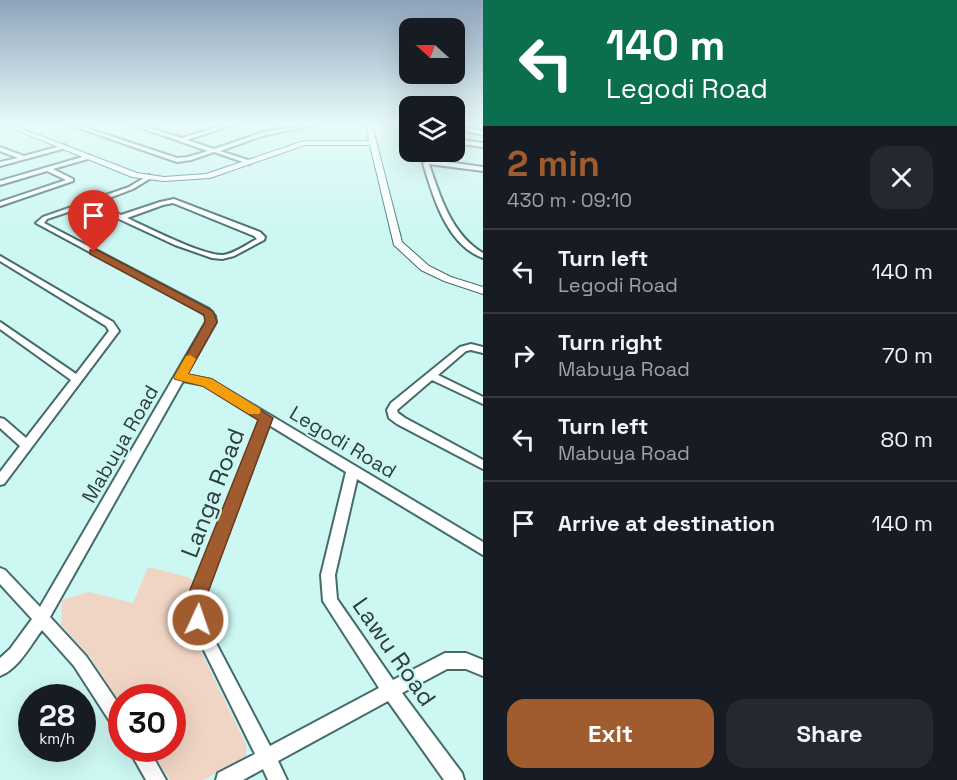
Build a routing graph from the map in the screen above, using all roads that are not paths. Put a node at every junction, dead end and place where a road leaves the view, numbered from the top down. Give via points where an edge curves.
1 (74, 161) edge
2 (100, 161) edge
3 (377, 161) edge
4 (249, 162) edge
5 (48, 169) junction
6 (483, 169) edge
7 (149, 177) junction
8 (0, 183) edge
9 (90, 202) junction
10 (0, 204) edge
11 (122, 217) junction
12 (483, 256) edge
13 (0, 258) edge
14 (483, 291) edge
15 (0, 325) edge
16 (483, 350) edge
17 (432, 376) junction
18 (180, 377) junction
19 (78, 380) junction
20 (483, 401) edge
21 (266, 418) junction
22 (0, 422) edge
23 (28, 446) junction
24 (483, 465) edge
25 (353, 470) junction
26 (0, 481) edge
27 (483, 549) edge
28 (0, 574) edge
29 (40, 620) junction
30 (0, 668) edge
31 (483, 668) edge
32 (389, 689) junction
33 (108, 704) edge
34 (267, 759) junction
35 (146, 762) edge
36 (157, 780) edge
37 (225, 780) edge
38 (278, 780) edge
39 (455, 780) edge

1 - 5 street
2 - 7 street
3 - 14 street via 397,243 427,269
4 - 7 street via 197,179
5 - 8 street
5 - 10 street via 71,180
6 - 12 street via 431,162 426,165 453,231 469,249
7 - 9 street, Mabuya Road via 131,188
9 - 11 street
9 - 18 street, Mabuya Road via 40,223 211,316
11 - 11 street via 213,257 228,256 261,239 174,201
13 - 19 street via 113,327 113,334
15 - 19 street
16 - 17 street via 463,349
17 - 20 street
17 - 24 street via 395,405 393,415
18 - 21 street, Legodi Road via 207,382
18 - 29 street, Mabuya Road
19 - 23 street
21 - 25 street, Legodi Road
21 - 34 street, Langa Road via 196,603 200,627
22 - 23 street
23 - 26 street
25 - 27 street, Legodi Road
25 - 32 street, Lawu Road via 328,575 328,593
28 - 29 street
29 - 30 street, Mabuya Road via 16,654
29 - 33 street via 80,661
31 - 32 street via 466,661 445,661
32 - 34 street
32 - 39 street, Lawu Road
34 - 37 street
34 - 38 street, Langa Road
35 - 36 street

